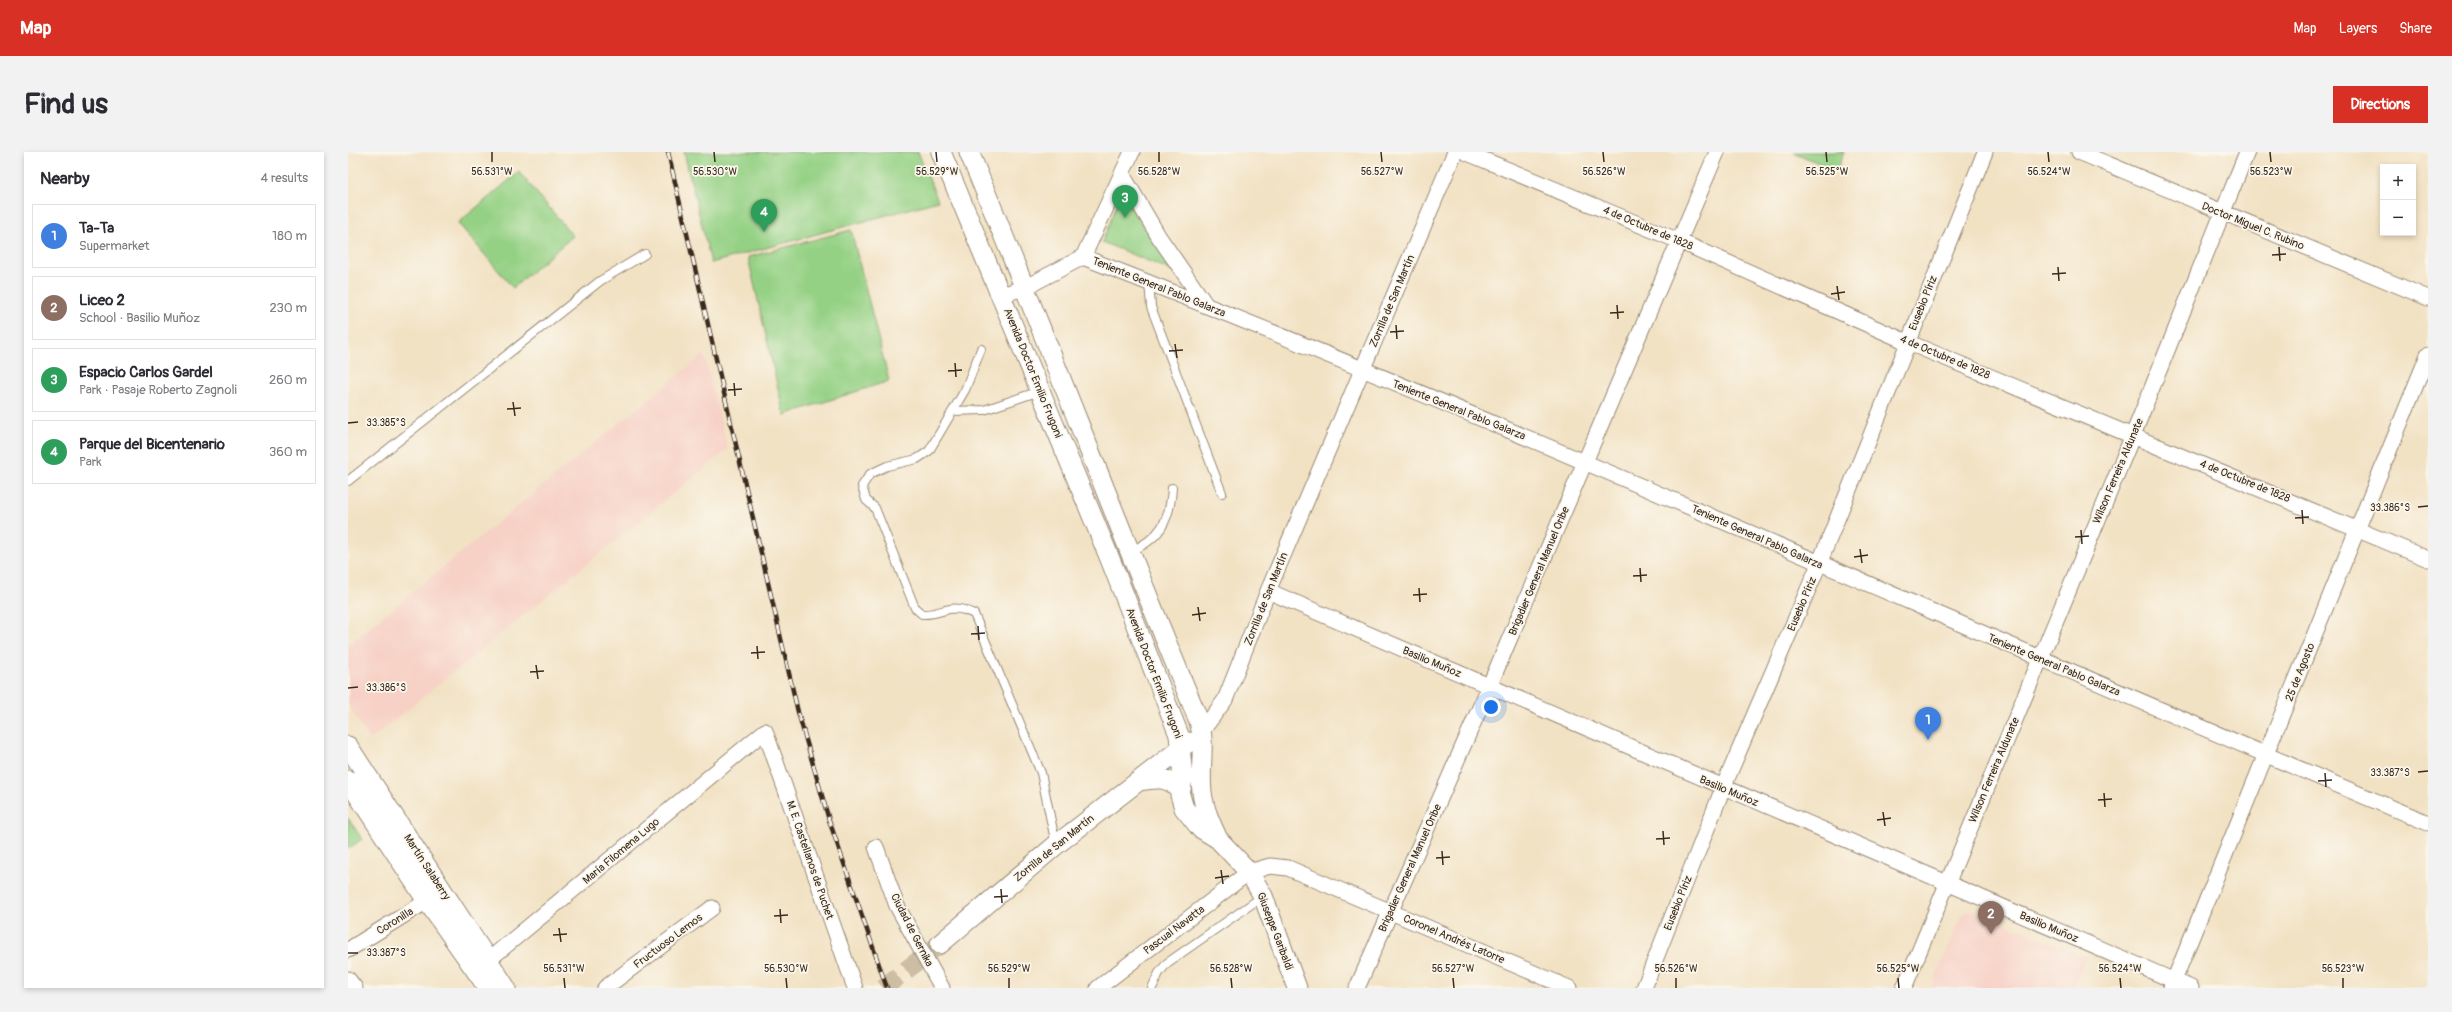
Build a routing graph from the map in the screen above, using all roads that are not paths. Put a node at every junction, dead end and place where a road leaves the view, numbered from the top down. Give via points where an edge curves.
1 (941, 152) edge
2 (969, 152) edge
3 (1132, 152) edge
4 (1455, 152) edge
5 (1465, 152) edge
6 (1717, 152) edge
7 (1985, 152) edge
8 (2079, 152) edge
9 (2247, 152) edge
10 (1122, 174) junction
11 (2222, 214) junction
12 (1679, 241) junction
13 (645, 254) dead end
14 (1083, 257) junction
15 (1149, 282) junction
16 (1026, 287) junction
17 (1002, 295) junction
18 (2428, 298) edge
19 (1206, 305) junction
20 (1907, 342) junction
21 (981, 349) dead end
22 (2428, 355) edge
23 (1362, 371) junction
24 (1040, 391) junction
25 (953, 411) junction
26 (2133, 435) junction
27 (1585, 462) junction
28 (348, 481) edge
29 (1172, 488) dead end
30 (1222, 493) dead end
31 (2357, 528) junction
32 (1129, 552) junction
33 (1110, 559) junction
34 (2428, 559) edge
35 (1819, 564) junction
36 (1268, 591) junction
37 (2040, 659) junction
38 (1489, 687) junction
39 (766, 731) joint
40 (1202, 731) junction
41 (348, 746) edge
42 (1182, 749) junction
43 (2267, 756) junction
44 (348, 780) edge
45 (1137, 782) junction
46 (1723, 788) junction
47 (1181, 790) junction
48 (2428, 823) edge
49 (1218, 839) junction
50 (1056, 845) junction
51 (876, 847) dead end
52 (1249, 872) junction
53 (1947, 882) junction
54 (443, 891) junction
55 (1263, 896) junction
56 (427, 901) junction
57 (712, 908) dead end
58 (1391, 912) junction
59 (940, 944) tunnel mouth
60 (348, 950) edge
61 (482, 966) junction
62 (348, 979) edge
63 (2173, 984) edge
64 (354, 988) edge
65 (488, 988) edge
66 (506, 988) edge
67 (605, 988) edge
68 (855, 988) edge
69 (942, 988) edge
70 (1098, 988) edge
71 (1152, 988) edge
72 (1297, 988) edge
73 (1357, 988) edge
74 (1569, 988) edge
75 (1644, 988) edge
76 (1904, 988) edge
77 (2191, 988) edge

1 - 17 street, Avenida Doctor Emilio Frugoni
2 - 16 street, Avenida Doctor Emilio Frugoni
3 - 10 street
4 - 23 street, Zorrilla de San Martín
5 - 12 street, 4 de Octubre de 1828
6 - 12 street, Brigadier General Manuel Oribe
7 - 20 street, Eusebio Píriz
8 - 11 street, Doctor Miguel C. Rubino
9 - 11 street, Wilson Ferreira Aldunate
10 - 14 street
10 - 19 street via 1159,237
11 - 18 street, Doctor Miguel C. Rubino
11 - 26 street, Wilson Ferreira Aldunate
12 - 20 street, 4 de Octubre de 1828
12 - 27 street, Brigadier General Manuel Oribe
13 - 28 lane via 600,281
14 - 15 street, Teniente General Pablo Galarza
14 - 16 street
15 - 19 street, Teniente General Pablo Galarza
15 - 30 lane via 1151,307
16 - 17 street
16 - 32 street, Avenida Doctor Emilio Frugoni
17 - 24 street, Avenida Doctor Emilio Frugoni
19 - 23 street, Teniente General Pablo Galarza
20 - 26 street, 4 de Octubre de 1828
20 - 35 street, Eusebio Píriz
21 - 25 lane via 965,390
22 - 31 street, 25 de Agosto
23 - 27 street, Teniente General Pablo Galarza
23 - 36 street, Zorrilla de San Martín
24 - 25 lane via 984,410
24 - 33 street, Avenida Doctor Emilio Frugoni
25 - 50 lane via 930,451 917,459 887,466 870,474 862,486 866,500 875,508 915,608 922,614 931,615 950,607 974,614 1041,773
26 - 31 street, 4 de Octubre de 1828
26 - 37 street, Wilson Ferreira Aldunate
27 - 35 street, Teniente General Pablo Galarza
27 - 38 street, Brigadier General Manuel Oribe
29 - 32 lane via 1171,505 1162,527 1147,544
31 - 34 street, 4 de Octubre de 1828
31 - 43 street, 25 de Agosto
32 - 33 street
32 - 40 street, Avenida Doctor Emilio Frugoni
33 - 42 street, Avenida Doctor Emilio Frugoni via 1179,735
35 - 37 street, Teniente General Pablo Galarza
35 - 46 street, Eusebio Píriz
36 - 38 street, Basilio Muñoz
36 - 40 street, Zorrilla de San Martín via 1226,700
37 - 43 street, Teniente General Pablo Galarza
37 - 53 street, Wilson Ferreira Aldunate
38 - 46 street, Basilio Muñoz
38 - 58 street, Brigadier General Manuel Oribe
39 - 61 street, María Filomena Lugo
39 - 68 street, M. E. Castellanos de Puchet
40 - 42 street, Zorrilla de San Martín
40 - 49 street, Avenida Doctor Emilio Frugoni via 1202,792 1206,811
41 - 54 street, Martín Salaberry
42 - 45 street, Zorrilla de San Martín
42 - 47 street, Avenida Doctor Emilio Frugoni
43 - 48 street, Teniente General Pablo Galarza
43 - 63 street, 25 de Agosto
44 - 56 street, Martín Salaberry
45 - 47 street via 1160,777 1172,781
45 - 50 street, Zorrilla de San Martín
46 - 53 street, Basilio Muñoz
46 - 75 street, Eusebio Píriz
47 - 49 street, Avenida Doctor Emilio Frugoni via 1184,808 1200,828
49 - 52 street, Giuseppe Garibaldi
50 - 59 street, Zorrilla de San Martín
51 - 69 street, Ciudad de Gernika via 897,906
52 - 55 street, Giuseppe Garibaldi
52 - 58 street, Coronel Andrés Latorre via 1270,866 1288,868
52 - 70 street, Pascual Navatta
53 - 63 street, Basilio Muñoz
53 - 76 street, Wilson Ferreira Aldunate
54 - 56 street, Coronilla
54 - 61 street, Martín Salaberry
55 - 71 lane via 1167,963
55 - 72 street, Giuseppe Garibaldi
56 - 60 street, Coronilla
56 - 61 street, Martín Salaberry
57 - 67 street, Fructuoso Lemos
58 - 73 street, Brigadier General Manuel Oribe
58 - 74 street, Coronel Andrés Latorre
61 - 65 street, Martín Salaberry
61 - 66 street, Martín Salaberry
62 - 64 street
63 - 77 street, Basilio Muñoz

